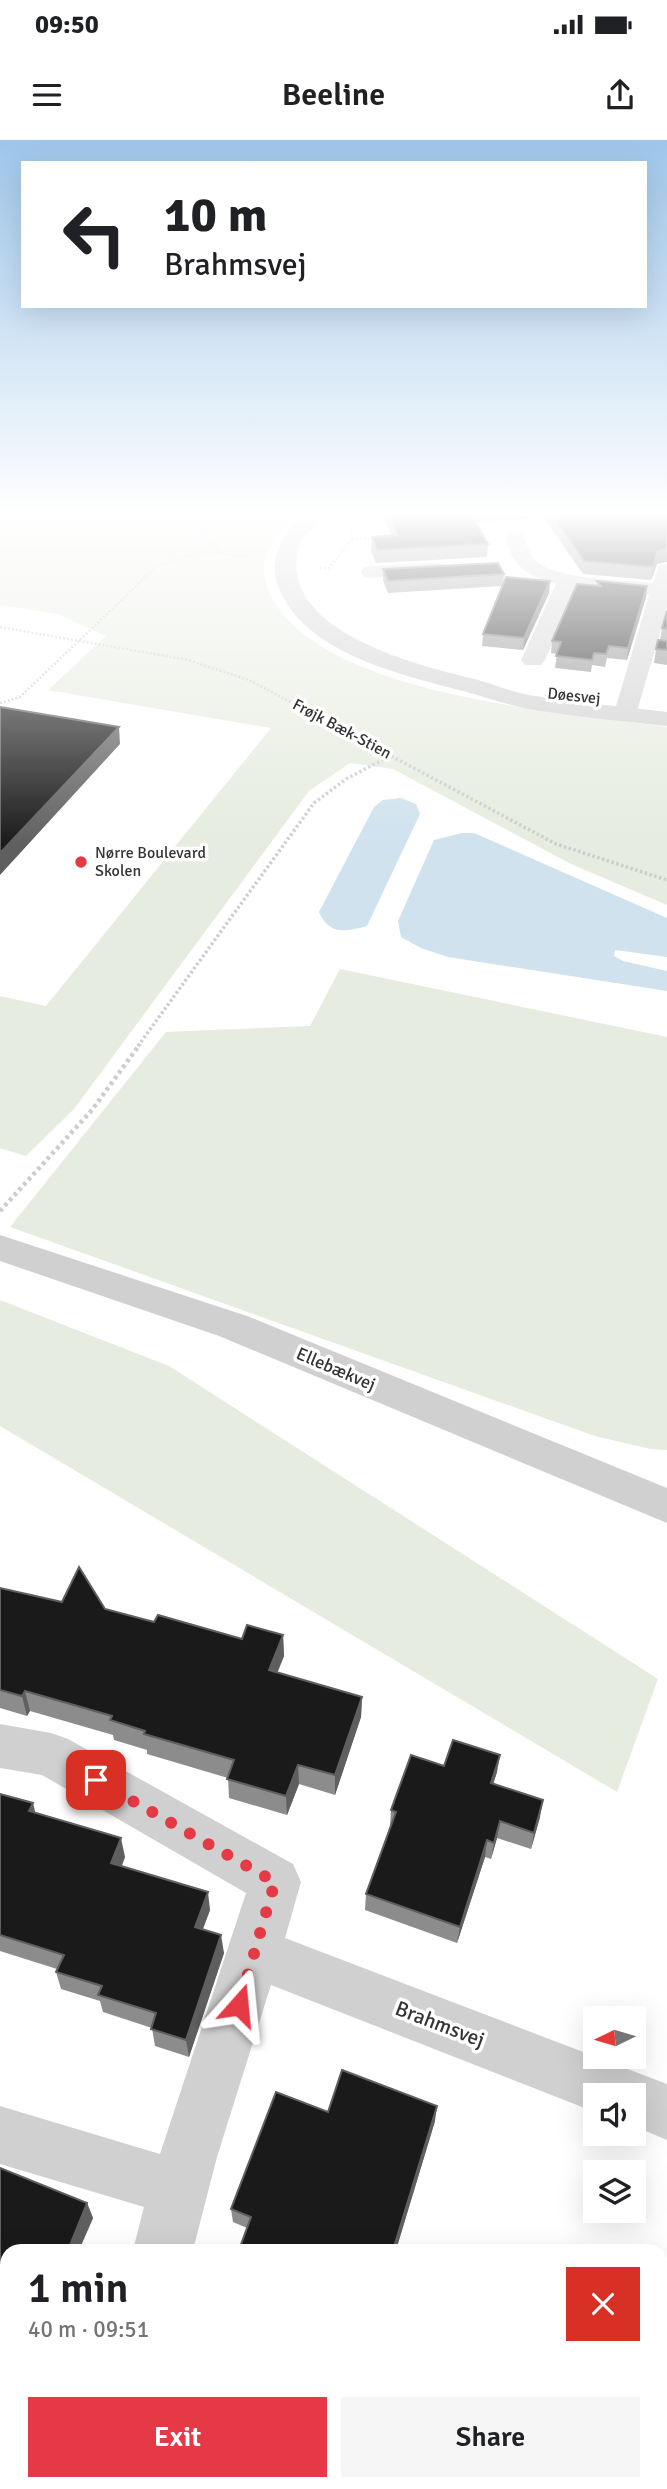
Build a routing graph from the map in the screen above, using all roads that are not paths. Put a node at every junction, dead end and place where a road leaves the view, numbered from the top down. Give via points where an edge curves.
1 (320, 626) edge
2 (548, 626) edge
3 (653, 626) edge
4 (533, 660) dead end
5 (667, 706) edge
6 (628, 708) junction
7 (667, 719) edge
8 (0, 1248) edge
9 (667, 1506) edge
10 (0, 1746) edge
11 (256, 1953) junction
12 (593, 2083) edge
13 (646, 2103) edge
14 (667, 2112) edge
15 (0, 2135) edge
16 (177, 2188) junction
17 (164, 2244) edge

1 - 6 street, Døesvej via 354,647 441,680 508,698
2 - 4 street
3 - 6 street
5 - 6 street
6 - 7 street
8 - 9 street, Ellebækvej via 233,1326
10 - 11 street via 51,1755 275,1882
11 - 12 street, Brahmsvej
11 - 16 street
13 - 14 street
15 - 16 street
16 - 17 street

